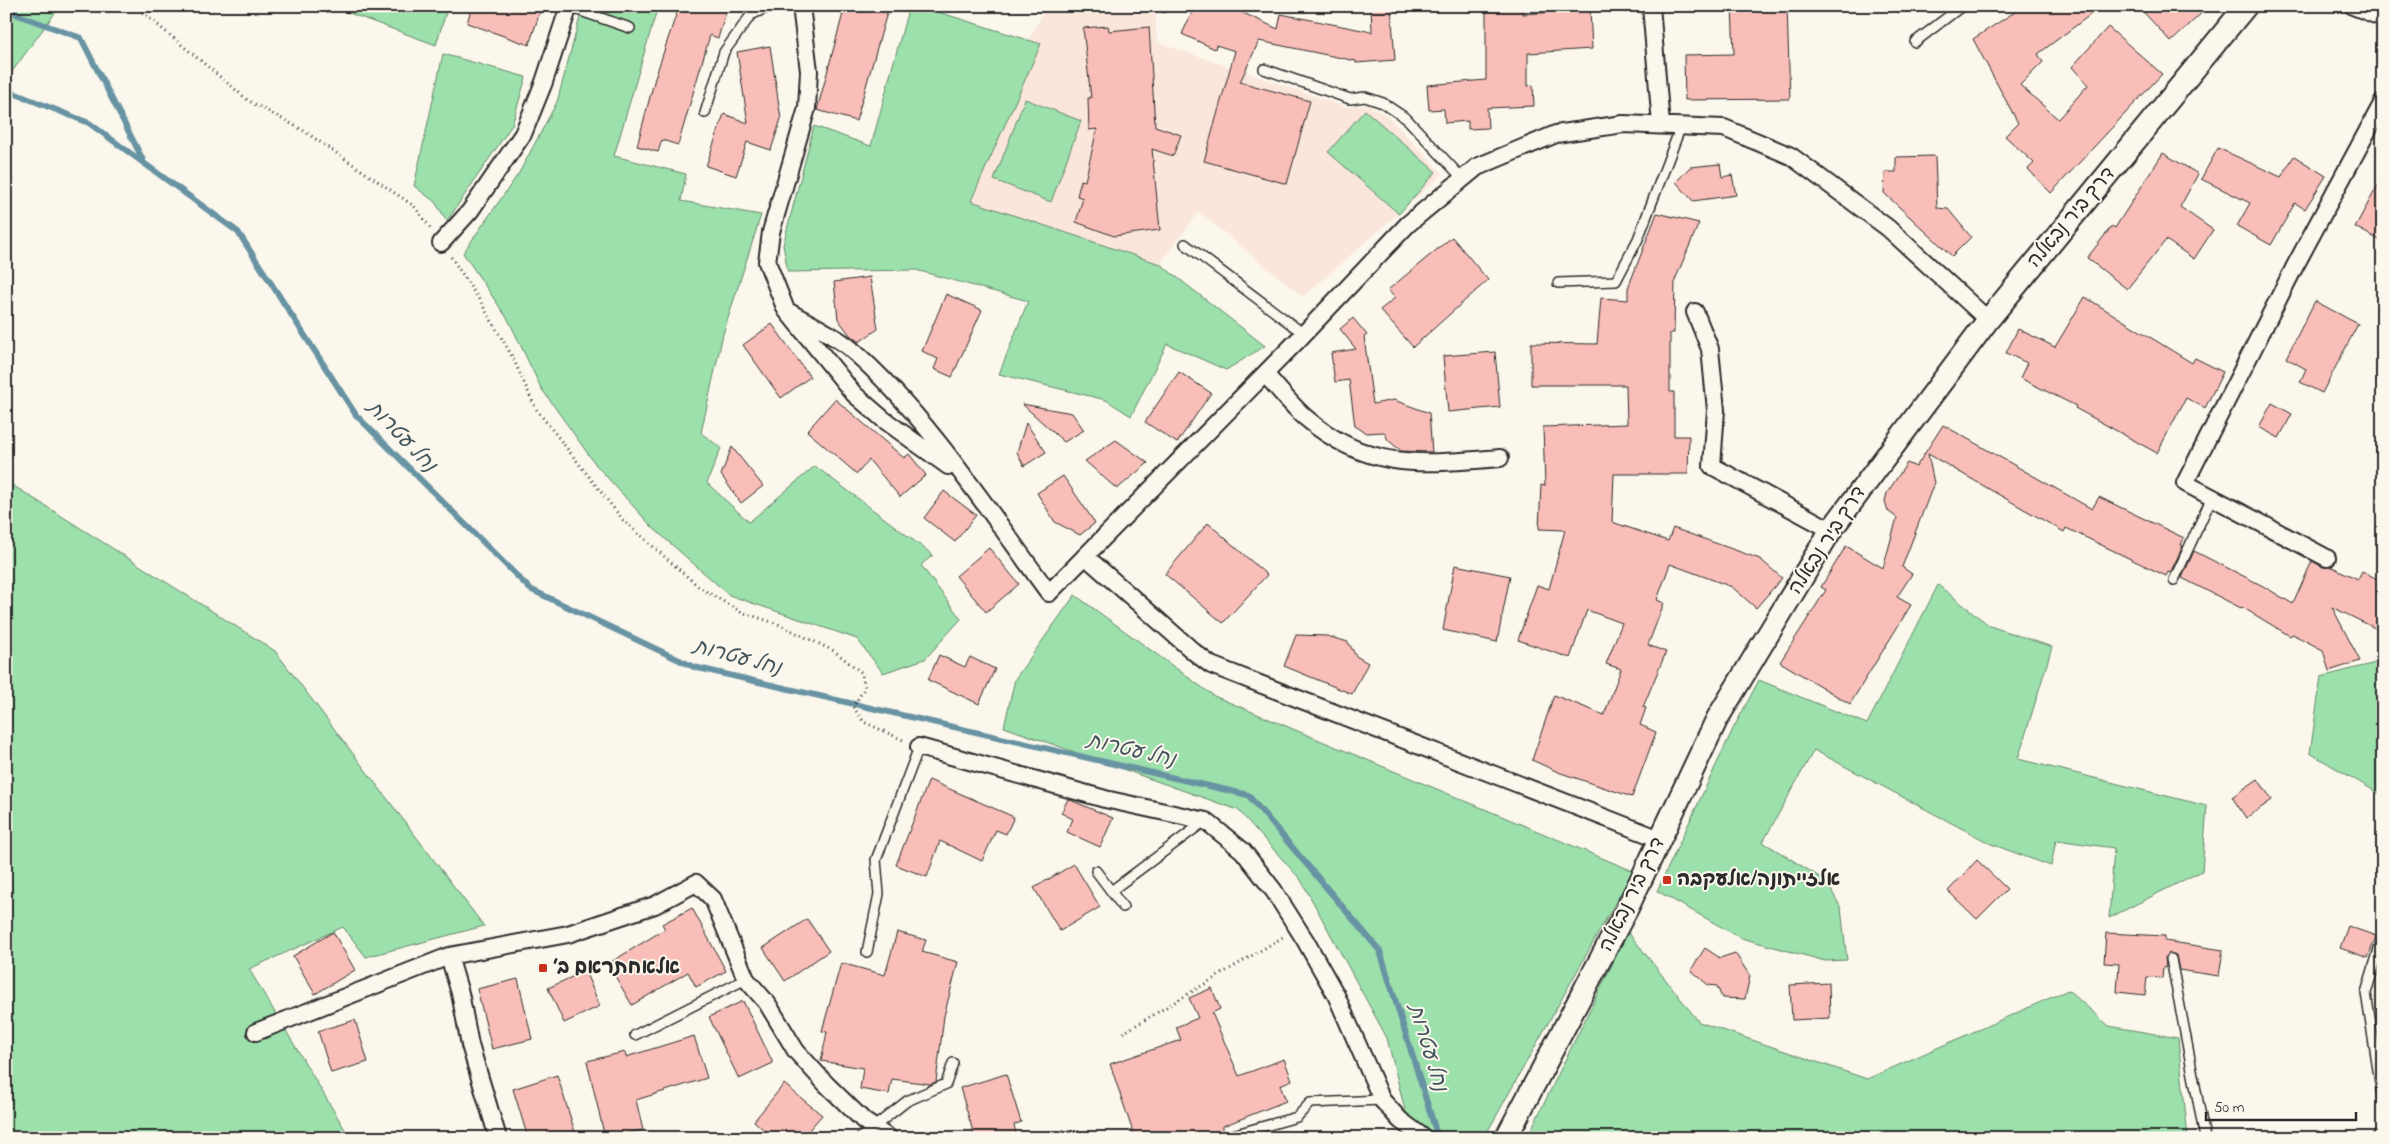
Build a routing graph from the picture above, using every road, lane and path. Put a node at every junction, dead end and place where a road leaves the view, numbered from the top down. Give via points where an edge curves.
1 (135, 6) edge
2 (770, 6) edge
3 (801, 6) edge
4 (1651, 6) edge
5 (1962, 6) edge
6 (2353, 6) edge
7 (569, 7) edge
8 (2240, 9) edge
9 (2383, 18) edge
10 (630, 28) dead end
11 (1915, 42) dead end
12 (1264, 69) dead end
13 (2383, 102) edge
14 (705, 113) dead end
15 (2378, 120) edge
16 (1661, 125) junction
17 (1681, 126) junction
18 (1463, 179) junction
19 (441, 242) junction
20 (1185, 244) dead end
21 (1558, 282) dead end
22 (786, 310) junction
23 (1694, 312) dead end
24 (1988, 320) junction
25 (1304, 334) junction
26 (1265, 374) junction
27 (1500, 458) dead end
28 (964, 478) junction
29 (2212, 497) junction
30 (1831, 530) junction
31 (1085, 556) junction
32 (2327, 558) dead end
33 (2174, 580) dead end
34 (919, 747) junction
35 (1206, 821) junction
36 (1660, 839) junction
37 (1096, 871) dead end
38 (1111, 891) junction
39 (1123, 907) dead end
40 (1298, 928) junction
41 (2380, 946) dead end
42 (867, 952) dead end
43 (449, 956) junction
44 (2171, 959) dead end
45 (746, 979) junction
46 (256, 1032) dead end
47 (1123, 1033) dead end
48 (635, 1035) dead end
49 (953, 1063) dead end
50 (1382, 1100) junction
51 (2383, 1102) edge
52 (873, 1128) junction
53 (1230, 1136) dead end
54 (498, 1138) edge
55 (860, 1138) edge
56 (889, 1138) edge
57 (1424, 1138) edge
58 (1506, 1138) edge
59 (2205, 1138) edge

1 - 19 path via 249,101 301,129 414,206
2 - 14 lane via 751,16 724,52
3 - 22 street via 809,71 807,108 772,232 767,262
4 - 16 street
5 - 11 lane
6 - 9 street
7 - 10 lane
7 - 19 street via 523,134 470,211
8 - 24 street, דרך ביר נבאלה
12 - 18 lane via 1350,99 1366,97 1383,103 1407,119
13 - 15 street
15 - 29 street via 2295,266 2185,483
16 - 17 street
16 - 18 street via 1624,124 1556,134 1477,167
17 - 21 lane via 1638,239 1616,281
17 - 24 street via 1724,128 1791,156 1888,228
18 - 25 street via 1408,224
19 - 34 path via 512,356 536,409 623,520 699,587 741,612 778,624 834,651 861,672 865,687 853,707 864,722
20 - 25 lane
22 - 28 street via 854,394
22 - 28 street via 850,347 911,411
23 - 30 street via 1710,349 1716,410 1712,466
24 - 30 street, דרך ביר נבאלה
25 - 26 street
26 - 27 street via 1306,418 1346,447 1386,460 1434,464
26 - 31 street
28 - 31 street via 1049,593
29 - 32 street
29 - 33 lane
30 - 36 street, דרך ביר נבאלה via 1717,718
31 - 36 street via 1211,665
34 - 35 street via 1105,799
34 - 42 lane via 876,860 879,894
35 - 38 lane
35 - 40 street via 1243,851
36 - 58 street, דרך ביר נבאלה via 1628,907
37 - 38 lane
38 - 39 lane
40 - 47 path
40 - 50 street via 1336,996
41 - 51 lane via 2366,992
43 - 45 street via 568,934 655,904 696,883 713,899
43 - 46 street
43 - 54 street via 470,1045
44 - 59 lane
45 - 48 lane
45 - 52 street via 767,1003 796,1051
49 - 52 lane via 946,1084 907,1101
50 - 53 lane via 1310,1103 1297,1118
50 - 57 street via 1400,1120
52 - 55 lane
52 - 56 street

